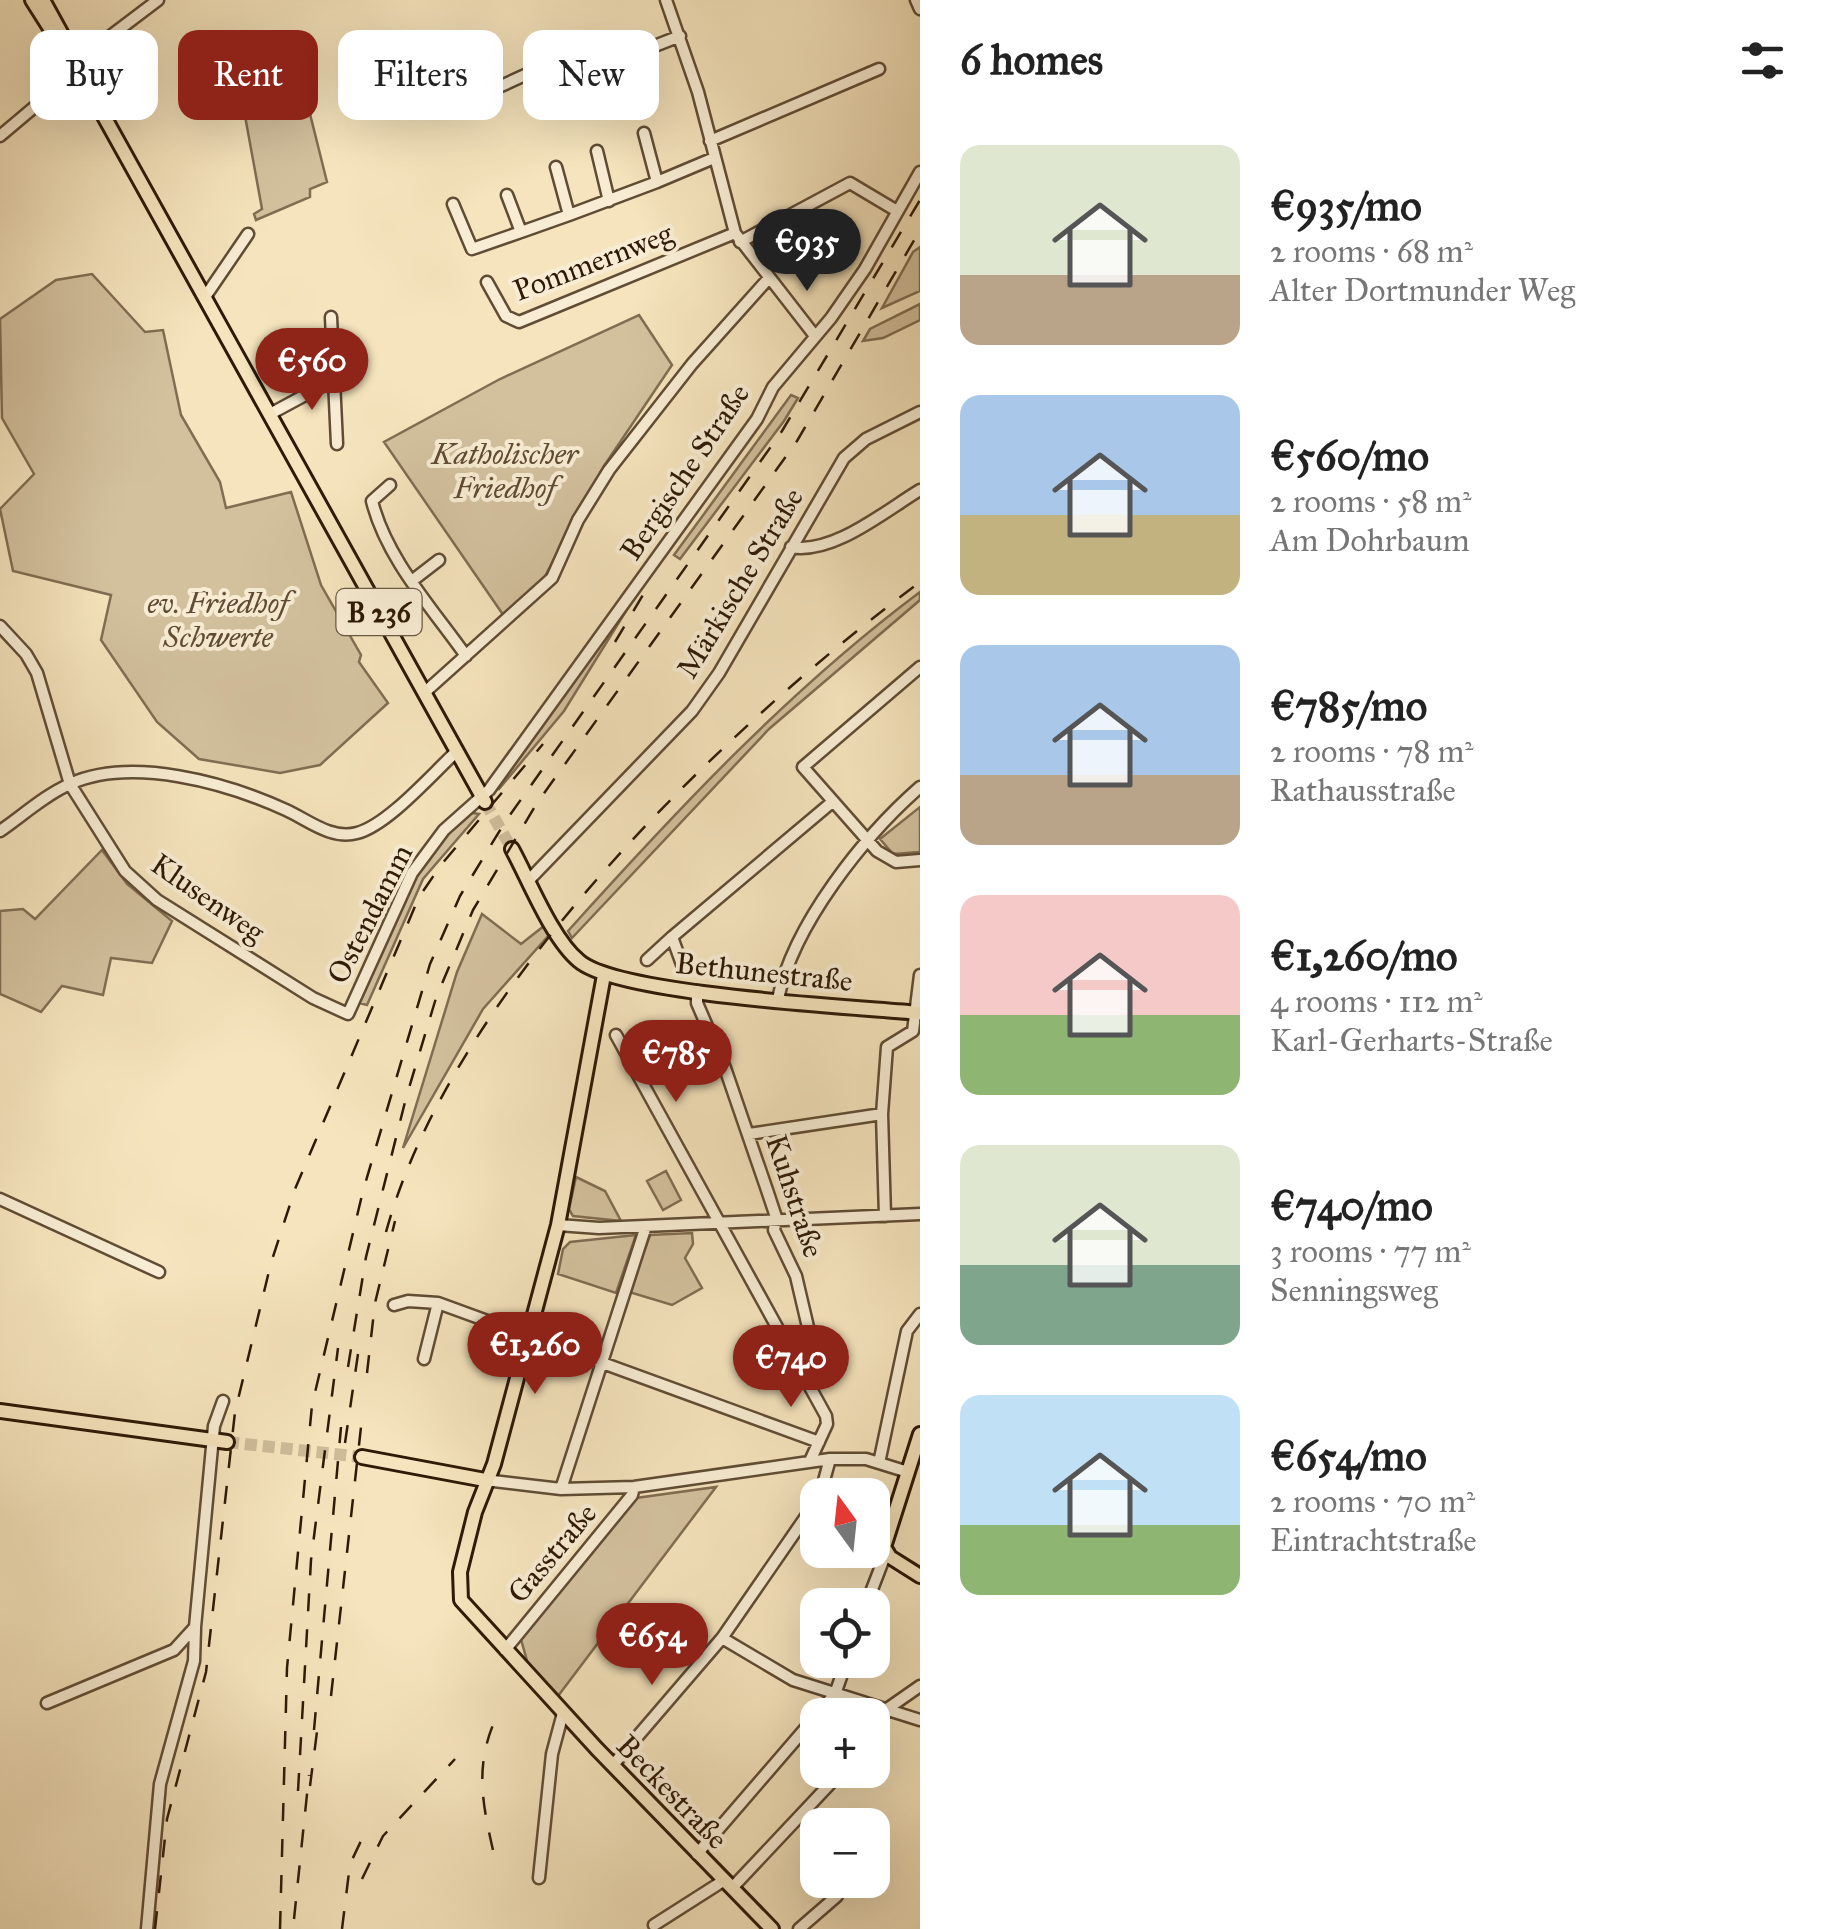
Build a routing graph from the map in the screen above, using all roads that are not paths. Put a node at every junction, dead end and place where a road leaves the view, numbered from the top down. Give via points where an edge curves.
1 (32, 0) edge
2 (43, 0) edge
3 (158, 0) edge
4 (666, 0) edge
5 (916, 0) edge
6 (920, 10) edge
7 (52, 30) edge
8 (58, 30) edge
9 (118, 30) edge
10 (680, 36) junction
11 (879, 69) dead end
12 (503, 85) edge
13 (30, 110) edge
14 (106, 120) edge
15 (644, 133) dead end
16 (0, 136) edge
17 (710, 141) junction
18 (597, 152) dead end
19 (714, 158) junction
20 (556, 167) dead end
21 (920, 172) edge
22 (657, 182) junction
23 (507, 196) dead end
24 (609, 201) junction
25 (453, 204) dead end
26 (898, 211) junction
27 (569, 216) junction
28 (521, 232) junction
29 (248, 234) dead end
30 (737, 238) junction
31 (768, 278) junction
32 (488, 282) dead end
33 (205, 297) junction
34 (331, 316) dead end
35 (815, 336) junction
36 (335, 378) junction
37 (920, 412) edge
38 (270, 414) junction
39 (337, 444) dead end
40 (390, 485) dead end
41 (920, 490) edge
42 (791, 546) junction
43 (439, 560) dead end
44 (413, 580) junction
45 (0, 626) edge
46 (466, 656) junction
47 (920, 666) edge
48 (424, 692) junction
49 (457, 751) junction
50 (70, 784) junction
51 (920, 787) edge
52 (483, 798) junction
53 (830, 803) junction
54 (0, 832) edge
55 (869, 841) junction
56 (512, 849) tunnel mouth
57 (920, 860) edge
58 (529, 880) junction
59 (672, 937) junction
60 (647, 960) dead end
61 (684, 970) dead end
62 (604, 975) junction
63 (920, 975) edge
64 (697, 991) junction
65 (778, 1000) junction
66 (918, 1012) edge
67 (348, 1014) joint
68 (616, 1035) dead end
69 (882, 1114) junction
70 (748, 1134) junction
71 (703, 1194) junction
72 (0, 1200) edge
73 (920, 1214) edge
74 (885, 1216) junction
75 (774, 1222) junction
76 (721, 1224) junction
77 (558, 1225) junction
78 (695, 1225) junction
79 (646, 1226) junction
80 (158, 1272) dead end
81 (438, 1302) junction
82 (394, 1306) dead end
83 (920, 1314) edge
84 (530, 1334) junction
85 (793, 1353) junction
86 (424, 1359) dead end
87 (600, 1359) junction
88 (222, 1401) dead end
89 (0, 1410) edge
90 (920, 1434) edge
91 (220, 1441) junction
92 (819, 1442) junction
93 (362, 1457) tunnel mouth
94 (830, 1459) junction
95 (810, 1461) junction
96 (879, 1463) junction
97 (908, 1472) junction
98 (824, 1478) edge
99 (485, 1480) junction
100 (634, 1486) junction
101 (561, 1489) junction
102 (800, 1525) edge
103 (890, 1528) edge
104 (890, 1556) edge
105 (920, 1576) edge
106 (195, 1627) junction
107 (722, 1638) junction
108 (505, 1650) junction
109 (840, 1678) edge
110 (920, 1686) edge
111 (834, 1694) junction
112 (848, 1698) edge
113 (47, 1702) dead end
114 (890, 1707) edge
115 (890, 1710) edge
116 (563, 1712) junction
117 (920, 1720) edge
118 (613, 1765) junction
119 (825, 1788) edge
120 (697, 1854) junction
121 (540, 1878) dead end
122 (728, 1885) junction
123 (833, 1898) edge
124 (654, 1925) dead end
125 (147, 1929) edge
126 (772, 1929) edge
127 (798, 1929) edge

1 - 7 main road, B 236
2 - 8 main road, B 236
3 - 9 street
4 - 10 street
5 - 6 street
10 - 12 street via 581,75 560,59
10 - 17 street
11 - 17 street
13 - 16 street
14 - 33 main road, B 236
15 - 22 street
17 - 19 street
18 - 24 street
19 - 22 street
19 - 30 street
20 - 27 street
21 - 26 street, Bergische Straße
22 - 24 street
23 - 28 street
24 - 27 street
25 - 28 street via 477,252
26 - 30 street via 850,184
26 - 35 street, Bergische Straße
27 - 28 street
29 - 33 street
30 - 31 street
30 - 32 street, Pommernweg via 519,322 506,316
31 - 35 street
31 - 46 street via 609,470 552,578
33 - 38 main road, B 236
34 - 36 street
35 - 52 street, Bergische Straße
36 - 38 street
36 - 39 street
37 - 42 street, Märkische Straße via 844,458
38 - 48 main road, B 236
40 - 44 street via 372,501
41 - 42 street via 824,544
42 - 58 street, Märkische Straße via 692,710
43 - 44 street
44 - 46 street
45 - 50 street, Klusenweg via 37,672
46 - 48 street
47 - 53 street via 805,764 804,772
48 - 49 main road, B 236
49 - 50 street via 382,819 347,835 203,783 124,774
49 - 52 main road, B 236
50 - 54 street
50 - 67 street, Klusenweg via 141,888
51 - 55 street
52 - 67 street, Ostendamm via 444,830 412,873
53 - 55 street
53 - 59 street
55 - 57 street via 896,862
55 - 65 street via 821,902
56 - 58 main road
58 - 62 main road via 570,952
59 - 60 street
59 - 61 street
62 - 64 main road, Bethunestraße
62 - 77 main road
63 - 66 street
64 - 65 main road, Bethunestraße
64 - 70 street, Kuhstraße
65 - 66 main road, Bethunestraße
66 - 69 street via 910,1036 887,1047
68 - 71 street
69 - 70 street
69 - 74 street
70 - 75 street, Kuhstraße
71 - 76 street
71 - 78 street via 703,1216
72 - 80 street
73 - 74 street
74 - 75 street
75 - 76 street
75 - 85 street, Kuhstraße via 812,1340
76 - 78 street
76 - 85 street
77 - 79 street
77 - 84 main road
78 - 79 street
79 - 87 street
81 - 82 street
81 - 84 street
81 - 86 street
83 - 96 street via 906,1331
84 - 87 street
84 - 99 main road
85 - 92 street via 828,1424
87 - 92 street
87 - 101 street
88 - 91 street
89 - 91 main road
90 - 97 main road
91 - 106 street
92 - 95 street
93 - 99 main road
94 - 95 street
94 - 96 street
94 - 98 street
95 - 100 street
96 - 97 street
97 - 103 main road
99 - 101 street
99 - 108 main road, Beckestraße via 460,1591 467,1609
100 - 101 street
100 - 108 street, Gasstraße
102 - 107 street
104 - 105 main road
106 - 113 street via 174,1650
106 - 125 street via 194,1661 160,1784
107 - 111 street via 793,1680
107 - 118 street
108 - 116 main road, Beckestraße
109 - 111 street
110 - 114 street
111 - 112 street
111 - 120 street
115 - 117 street
116 - 118 main road, Beckestraße
116 - 121 street via 552,1754
118 - 120 main road, Beckestraße
119 - 122 street
120 - 122 main road, Beckestraße
122 - 124 street
122 - 126 main road, Beckestraße
123 - 127 street

